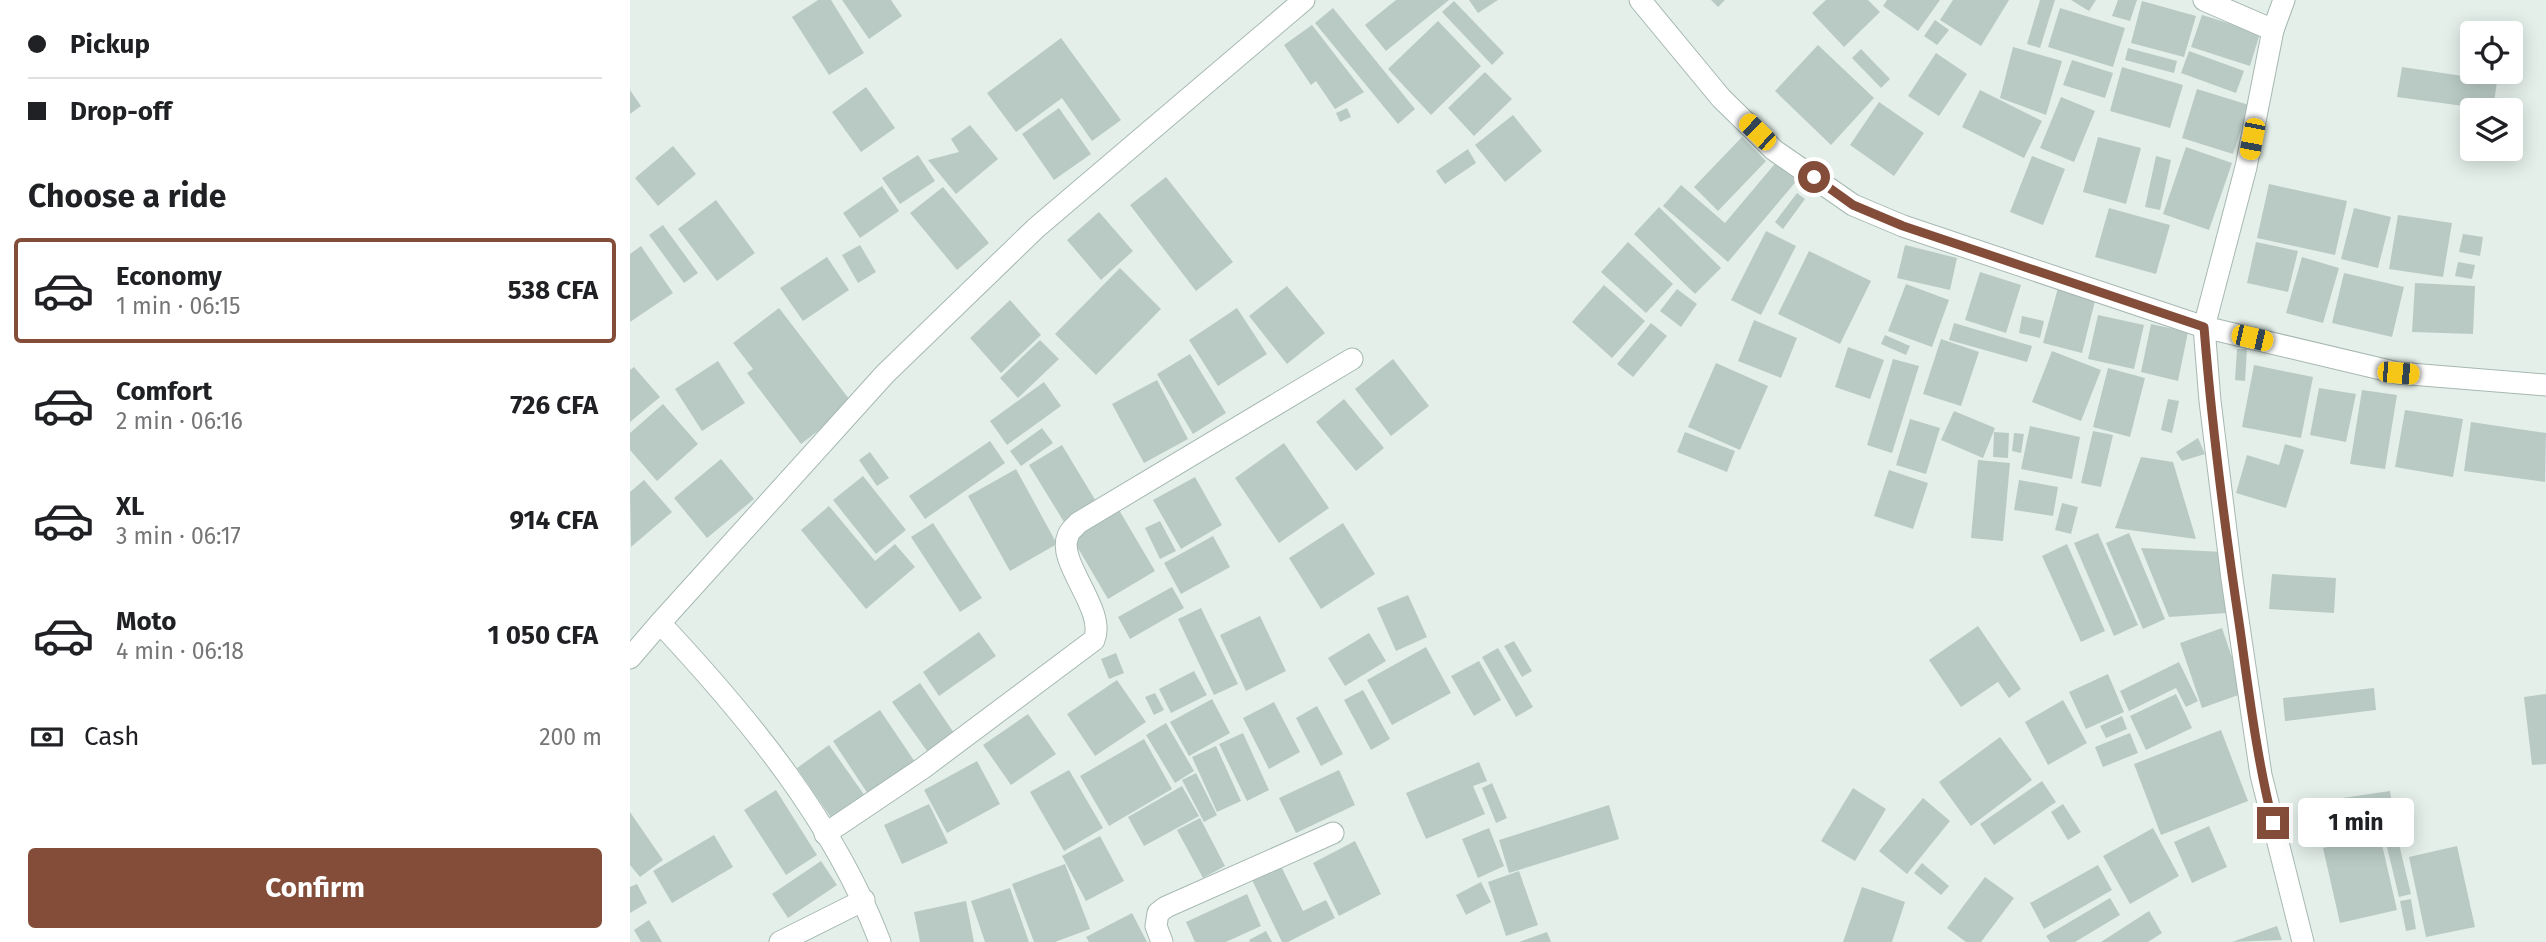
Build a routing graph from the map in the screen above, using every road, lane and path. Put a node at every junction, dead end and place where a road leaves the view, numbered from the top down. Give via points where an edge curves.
1 (1304, 0) edge
2 (1640, 0) edge
3 (2204, 0) edge
4 (2284, 0) edge
5 (2273, 30) junction
6 (2204, 327) junction
7 (1352, 359) dead end
8 (2546, 385) edge
9 (660, 623) junction
10 (634, 646) edge
11 (1333, 833) dead end
12 (825, 834) junction
13 (864, 900) junction
14 (780, 942) edge
15 (880, 942) edge
16 (1162, 942) edge
17 (2303, 942) edge

1 - 9 street via 1036,228 886,374
2 - 6 street via 1721,98 1765,141 1853,205
3 - 5 street
4 - 5 street
5 - 6 street via 2246,167
6 - 8 street via 2398,373
6 - 17 street via 2229,552 2261,775
7 - 12 street via 1079,523 1068,535 1066,549 1095,617 1098,632 1094,640 923,768
9 - 10 street
9 - 12 street via 710,676 798,788
11 - 16 street via 1166,907 1158,914 1156,926
12 - 13 street
13 - 14 street
13 - 15 street

